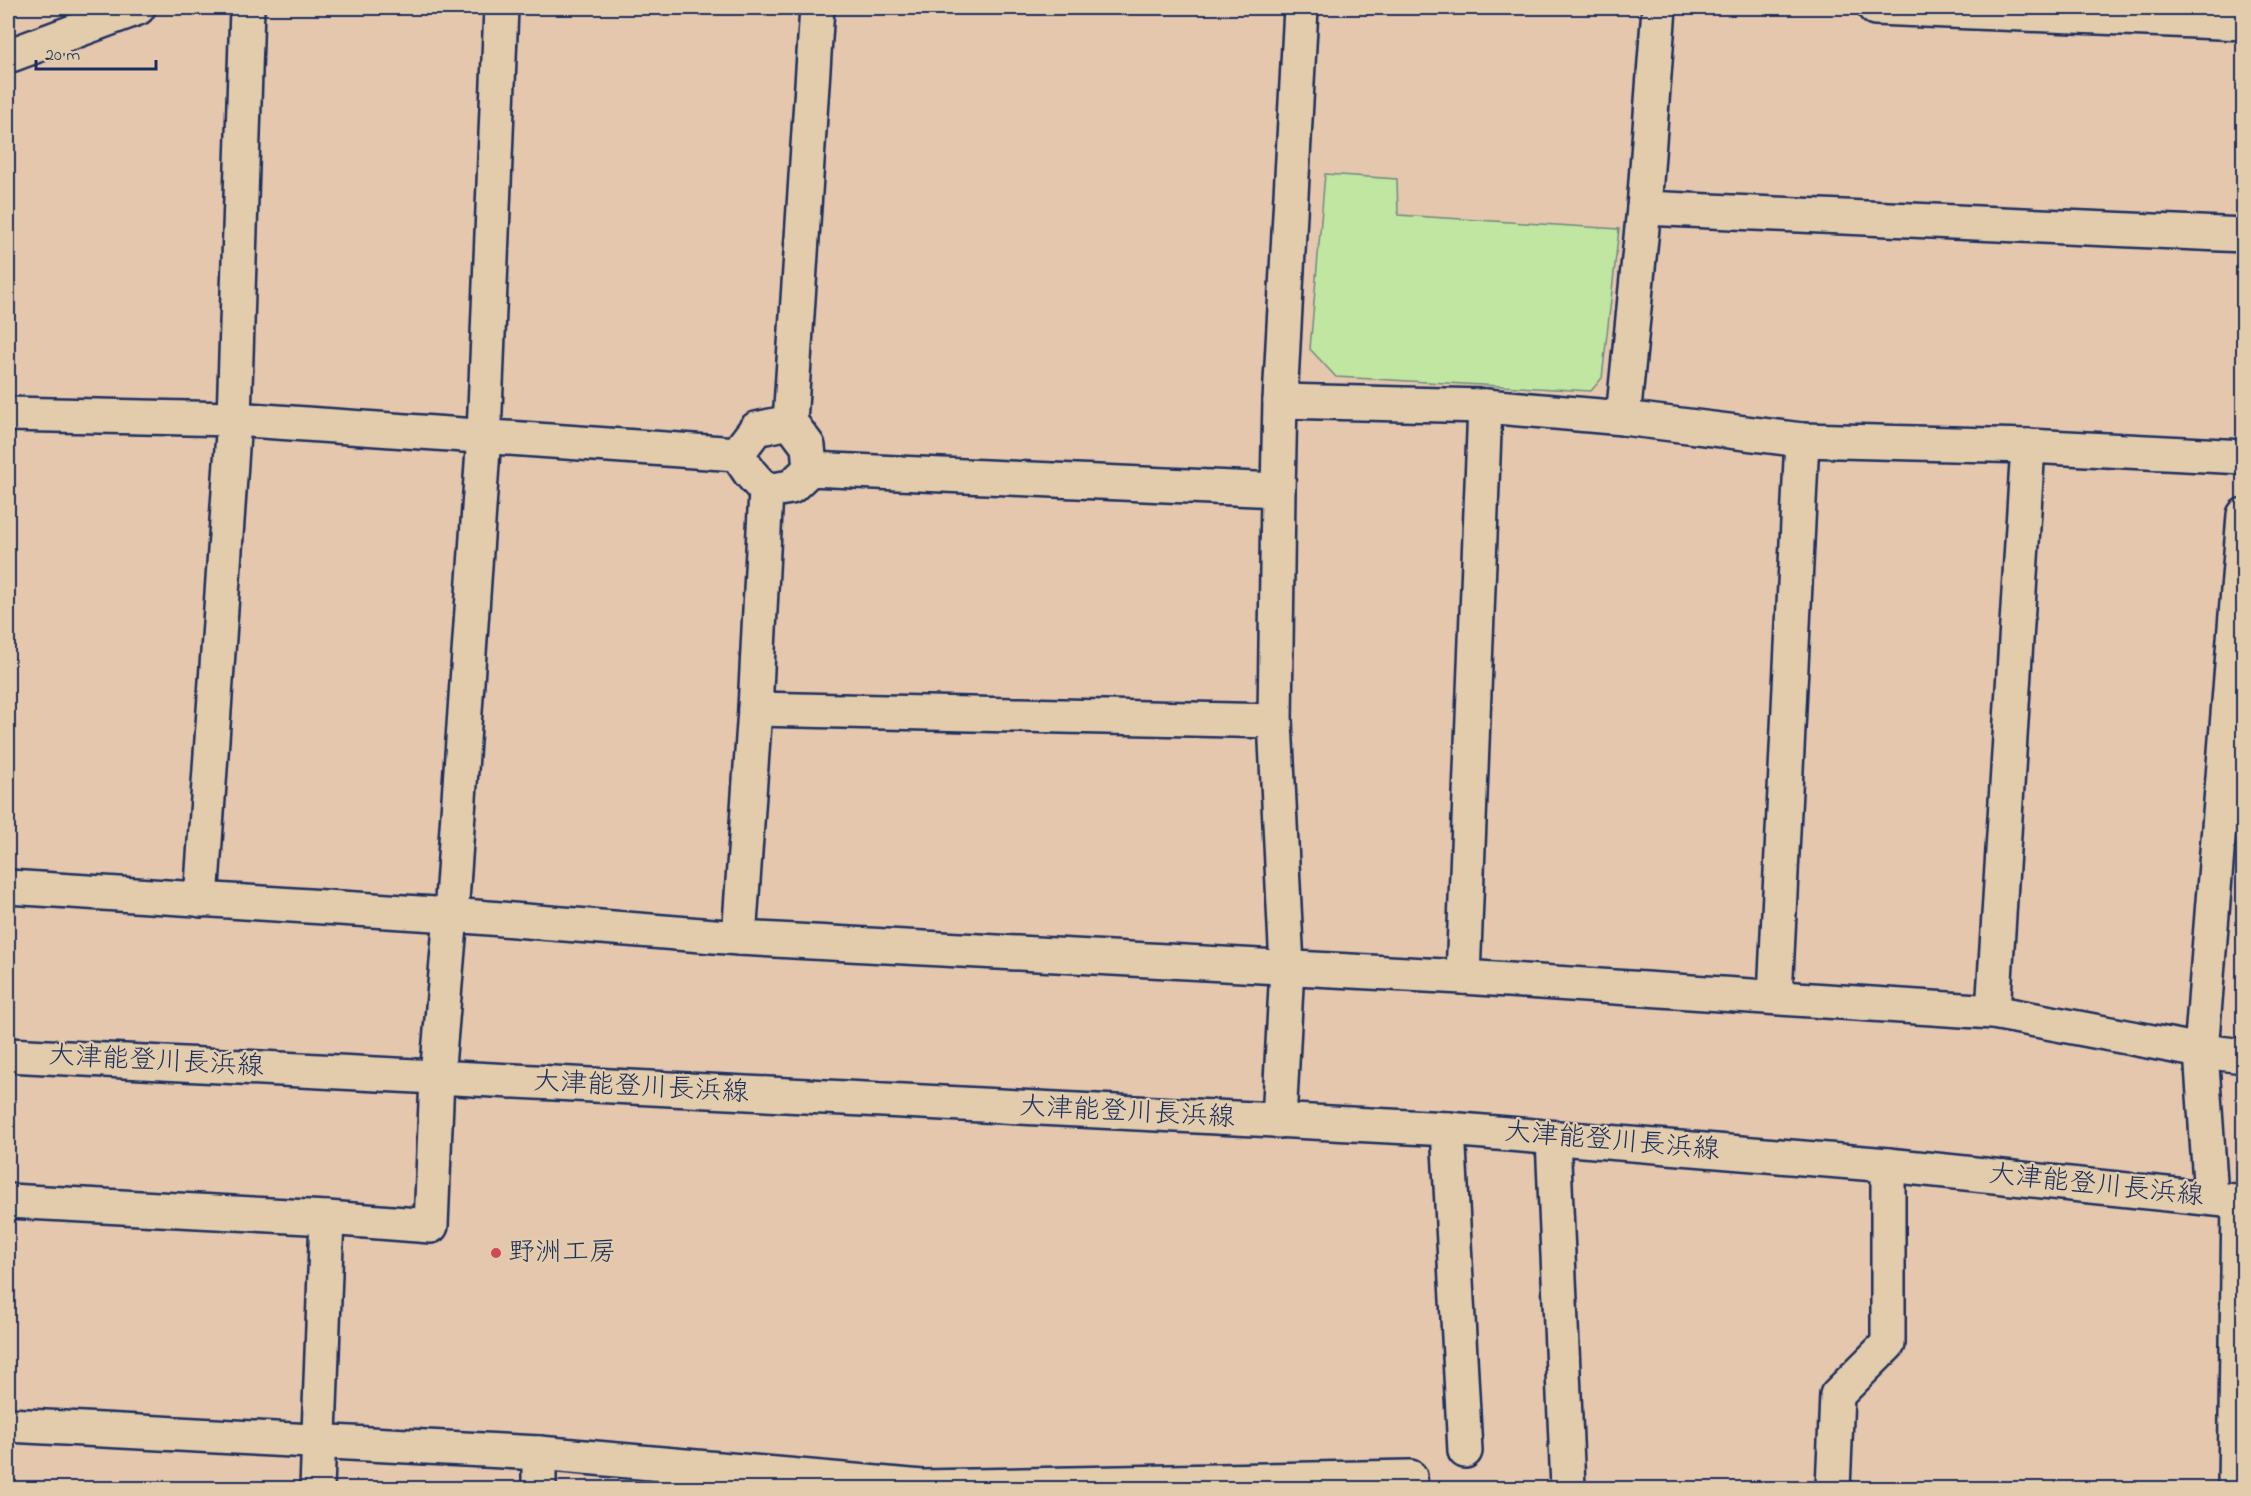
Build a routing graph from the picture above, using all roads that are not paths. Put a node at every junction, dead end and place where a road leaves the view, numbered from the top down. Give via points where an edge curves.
1 (138, 8) edge
2 (247, 8) edge
3 (501, 8) edge
4 (817, 8) edge
5 (1301, 8) edge
6 (1659, 8) edge
7 (1875, 8) edge
8 (2244, 23) edge
9 (8, 56) edge
10 (1644, 208) junction
11 (2244, 235) edge
12 (1280, 401) junction
13 (1485, 406) junction
14 (8, 414) edge
15 (1623, 418) junction
16 (234, 419) junction
17 (790, 422) junction
18 (484, 435) junction
19 (1802, 440) junction
20 (2028, 446) junction
21 (737, 454) junction
22 (2244, 457) edge
23 (810, 469) junction
24 (1278, 490) junction
25 (766, 491) junction
26 (2244, 515) edge
27 (755, 709) junction
28 (1275, 722) junction
29 (8, 887) edge
30 (201, 900) junction
31 (451, 915) junction
32 (739, 938) junction
33 (1287, 967) junction
34 (1463, 977) junction
35 (1775, 996) junction
36 (1993, 1011) junction
37 (2201, 1051) junction
38 (8, 1054) edge
39 (2244, 1056) edge
40 (437, 1077) junction
41 (1279, 1121) junction
42 (1448, 1129) junction
43 (1553, 1138) junction
44 (1888, 1165) junction
45 (2231, 1200) edge
46 (8, 1201) edge
47 (327, 1218) junction
48 (2240, 1351) edge
49 (8, 1425) edge
50 (318, 1442) junction
51 (1465, 1451) dead end
52 (539, 1453) junction
53 (316, 1488) edge
54 (539, 1488) edge
55 (1411, 1488) edge
56 (1568, 1488) edge
57 (1833, 1488) edge
58 (2235, 1488) edge

1 - 9 street
2 - 16 street
3 - 18 street
4 - 17 street
5 - 12 street
6 - 10 street
7 - 8 street
10 - 11 street
10 - 15 street
12 - 13 street
12 - 24 street
13 - 15 street
13 - 34 street
14 - 16 street
15 - 19 street
16 - 18 street
16 - 30 street
17 - 21 street via 756,429
17 - 23 street via 808,446
18 - 21 street
18 - 31 street
19 - 20 street
19 - 35 street
20 - 22 street
20 - 36 street
21 - 25 street
23 - 24 street
23 - 25 street via 790,487
24 - 28 street
25 - 27 street
26 - 37 street
27 - 28 street
27 - 32 street
28 - 33 street
29 - 30 street
30 - 31 street
31 - 32 street
31 - 40 street
32 - 33 street
33 - 34 street
33 - 41 street
34 - 35 street
35 - 36 street
36 - 37 street
37 - 39 street
37 - 45 street
38 - 40 street, 大津能登川長浜線
40 - 41 street, 大津能登川長浜線
40 - 47 street via 431,1226
41 - 42 street, 大津能登川長浜線
42 - 43 street, 大津能登川長浜線
42 - 51 street
43 - 44 street, 大津能登川長浜線
43 - 56 street
44 - 45 street, 大津能登川長浜線
44 - 57 street via 1888,1344 1837,1395
45 - 48 street
46 - 47 street
47 - 50 street
48 - 58 street
49 - 50 street
50 - 52 street
50 - 53 street
52 - 54 street
52 - 55 street via 922,1487 1410,1477

